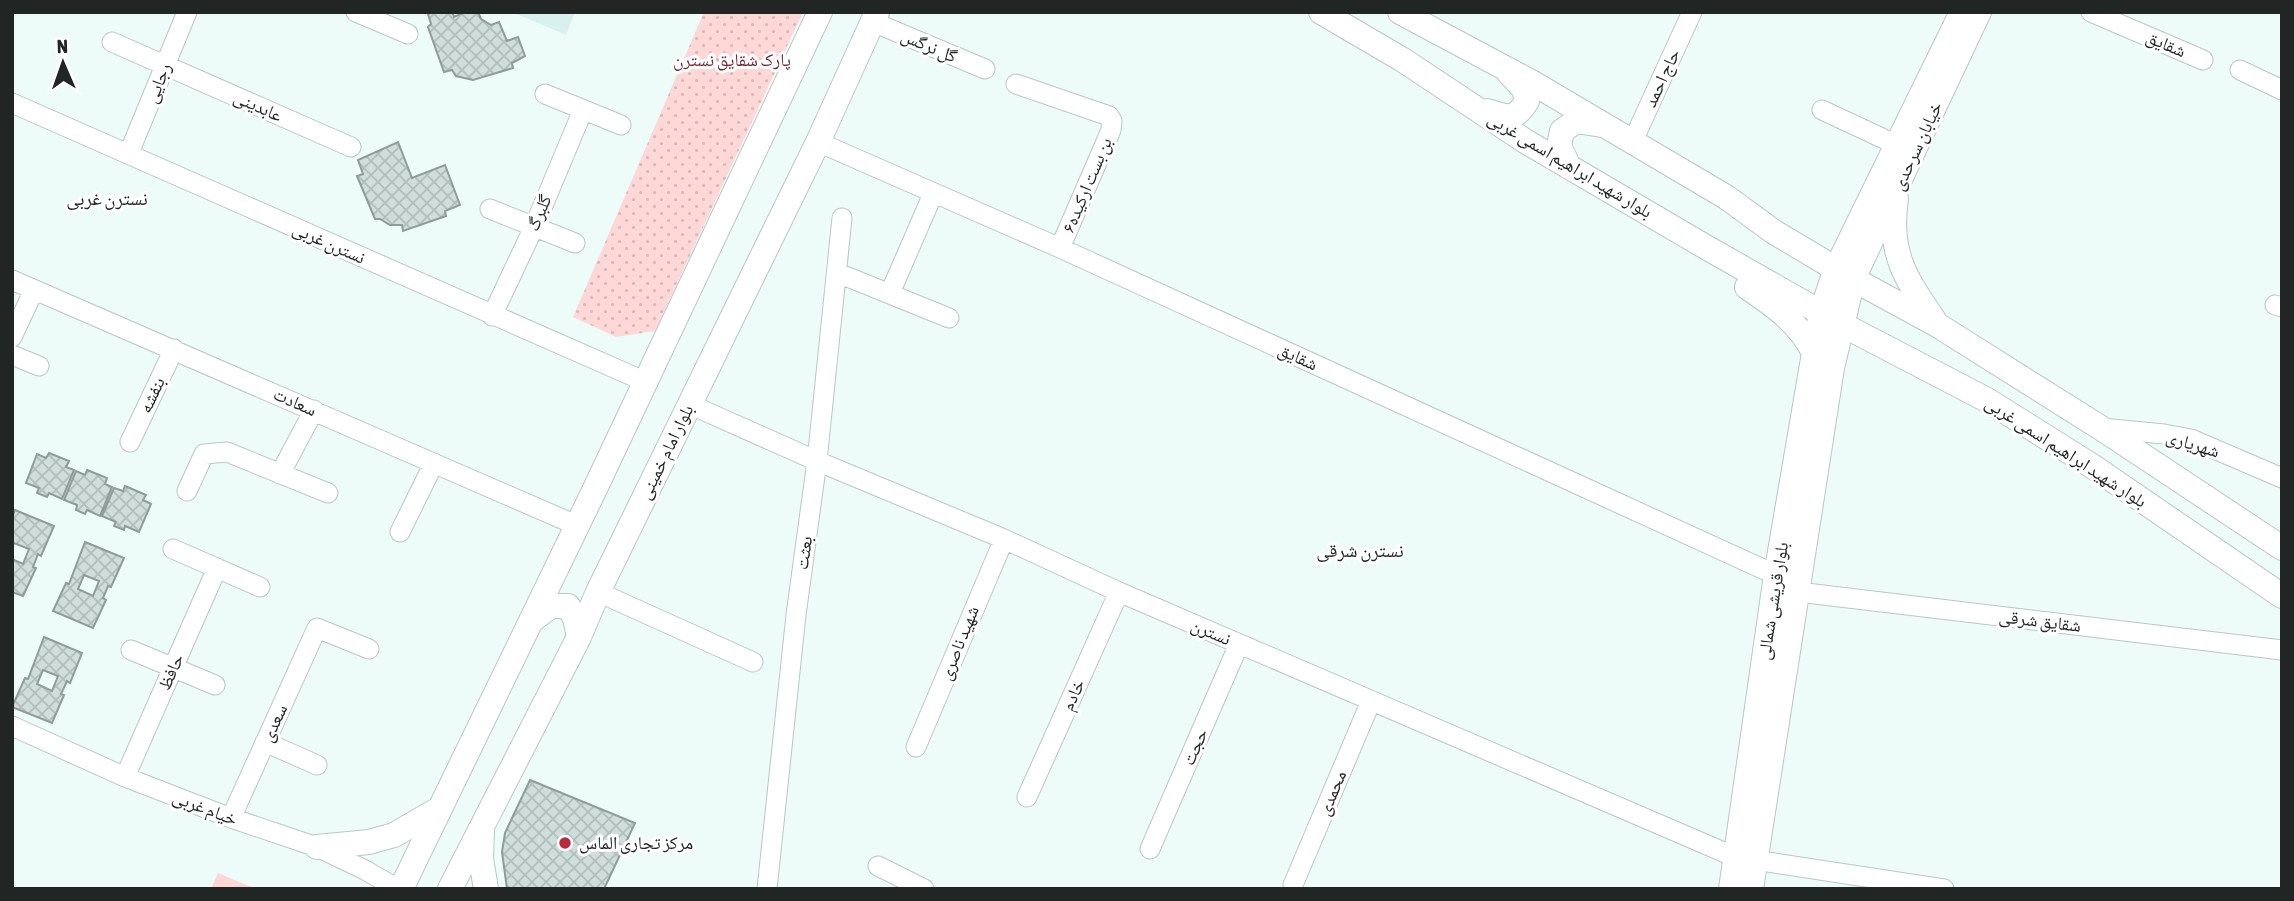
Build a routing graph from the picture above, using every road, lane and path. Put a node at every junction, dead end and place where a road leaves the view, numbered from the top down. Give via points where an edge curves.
1 (187, 12) edge
2 (356, 12) edge
3 (820, 12) edge
4 (1321, 12) edge
5 (1692, 12) edge
6 (1962, 12) edge
7 (1979, 12) edge
8 (2091, 12) edge
9 (1405, 14) edge
10 (875, 17) edge
11 (408, 34) dead end
12 (112, 43) dead end
13 (2203, 60) dead end
14 (165, 65) junction
15 (985, 69) dead end
16 (1505, 69) junction
17 (2241, 70) dead end
18 (1016, 85) dead end
19 (2282, 90) edge
20 (545, 94) dead end
21 (12, 103) edge
22 (1479, 109) junction
23 (583, 110) junction
24 (1822, 110) dead end
25 (621, 125) dead end
26 (1603, 125) junction
27 (818, 142) junction
28 (1632, 143) junction
29 (1897, 145) junction
30 (351, 147) dead end
31 (129, 153) junction
32 (1569, 167) junction
33 (1899, 184) junction
34 (933, 194) junction
35 (490, 209) dead end
36 (842, 218) dead end
37 (534, 227) junction
38 (575, 243) dead end
39 (1704, 246) junction
40 (1060, 248) junction
41 (838, 273) junction
42 (1844, 274) junction
43 (12, 281) edge
44 (34, 289) junction
45 (890, 293) junction
46 (492, 316) junction
47 (949, 318) dead end
48 (1831, 319) junction
49 (1938, 326) junction
50 (12, 337) edge
51 (174, 349) junction
52 (1814, 353) junction
53 (12, 355) edge
54 (38, 366) dead end
55 (646, 382) junction
56 (689, 404) junction
57 (314, 410) junction
58 (2073, 412) junction
59 (2101, 428) junction
60 (130, 442) dead end
61 (2063, 448) junction
62 (817, 461) junction
63 (434, 463) junction
64 (280, 474) junction
65 (2282, 478) edge
66 (187, 491) dead end
67 (328, 493) dead end
68 (576, 525) junction
69 (400, 532) dead end
70 (1004, 540) junction
71 (2282, 548) edge
72 (173, 549) dead end
73 (216, 568) junction
74 (1776, 575) junction
75 (260, 587) dead end
76 (598, 592) junction
77 (1119, 592) junction
78 (1798, 593) junction
79 (2282, 596) edge
80 (532, 620) junction
81 (579, 637) junction
82 (1240, 644) junction
83 (369, 649) dead end
84 (131, 650) dead end
85 (2282, 650) edge
86 (753, 662) dead end
87 (173, 668) junction
88 (215, 685) dead end
89 (1371, 701) junction
90 (12, 726) edge
91 (265, 742) junction
92 (916, 747) dead end
93 (317, 765) dead end
94 (125, 776) junction
95 (1027, 797) dead end
96 (439, 809) junction
97 (231, 818) junction
98 (482, 824) junction
99 (317, 847) junction
100 (1150, 849) dead end
101 (1745, 858) junction
102 (878, 866) dead end
103 (1293, 885) dead end
104 (399, 889) edge
105 (450, 889) edge
106 (486, 889) edge
107 (767, 889) edge
108 (924, 889) edge
109 (1731, 889) edge
110 (1751, 889) edge
111 (1944, 889) edge

1 - 14 street, رجایی
2 - 11 street
3 - 55 main road
4 - 22 main road, بلوار شهید ابراهیم اسمی غربی
5 - 28 street, حاج احمد
6 - 29 main road, خیابان سرحدی
7 - 33 main road, خیابان سرحدی
8 - 13 street, شقایق
9 - 16 main road, بلوار شهید ابراهیم اسمی غربی
10 - 15 street, گل نرگس
10 - 27 main road, بلوار امام خمینی
12 - 14 street, عابدینی
14 - 30 street, عابدینی
14 - 31 street, رجایی
16 - 22 main road via 1524,89 1527,101 1519,113 1509,117
16 - 26 main road, بلوار شهید ابراهیم اسمی غربی
17 - 19 street
18 - 40 street, بن بست ارکیده۶ via 1109,116 1112,121
20 - 23 street
21 - 31 street, نسترن غربی
22 - 32 main road, بلوار شهید ابراهیم اسمی غربی
23 - 25 street
23 - 37 street, گلبرگ
24 - 29 street
26 - 28 main road, بلوار شهید ابراهیم اسمی غربی
26 - 32 main road via 1576,121 1563,131 1559,146
27 - 34 street, شقایق
27 - 56 main road, بلوار امام خمینی
28 - 42 main road, بلوار شهید ابراهیم اسمی غربی via 1727,197
29 - 42 main road, خیابان سرحدی
31 - 46 street, نسترن غربی
32 - 39 main road, بلوار شهید ابراهیم اسمی غربی
33 - 42 main road, خیابان سرحدی
33 - 49 main road via 1895,249 1912,289
34 - 40 street, شقایق
34 - 45 street
35 - 37 street
36 - 41 street, بعثت
37 - 38 street
37 - 46 street, گلبرگ
39 - 48 main road, بلوار شهید ابراهیم اسمی غربی
39 - 52 main road via 1721,268 1799,328
40 - 74 street, شقایق
41 - 45 street
41 - 62 street, بعثت
42 - 48 main road
42 - 49 main road, بلوار شهید ابراهیم اسمی غربی
43 - 44 street, سعادت
44 - 50 street
44 - 51 street, سعادت
45 - 47 street
46 - 55 street, نسترن غربی
48 - 52 main road, بلوار قریشی شمالی
48 - 61 main road, بلوار شهید ابراهیم اسمی غربی via 1987,400
48 - 78 main road, بلوار قریشی شمالی
49 - 58 main road, بلوار شهید ابراهیم اسمی غربی
51 - 57 street, سعادت
51 - 60 street, بنفشه
52 - 74 main road, بلوار قریشی شمالی
53 - 54 street
55 - 68 main road
56 - 62 street, نسترن
56 - 76 main road, بلوار امام خمینی
57 - 63 street, سعادت
57 - 64 street
58 - 59 main road, بلوار شهید ابراهیم اسمی غربی
58 - 61 main road via 2080,421 2081,440
59 - 65 street, شهریاری via 2191,439
59 - 71 main road, بلوار شهید ابراهیم اسمی غربی
61 - 79 main road, بلوار شهید ابراهیم اسمی غربی
62 - 70 street, نسترن
62 - 107 street, بعثت
63 - 68 street, سعادت
63 - 69 street
64 - 66 street via 227,452 204,454
64 - 67 street
68 - 80 main road
70 - 77 street, نسترن
70 - 92 street, شهید ناصری
72 - 73 street
73 - 75 street
73 - 87 street, حافظ
74 - 101 main road, بلوار قریشی شمالی
76 - 81 main road, بلوار امام خمینی
76 - 86 street
77 - 82 street, نسترن
77 - 95 street, خادم
78 - 85 street, شقایق شرقی
78 - 101 main road, بلوار قریشی شمالی
80 - 81 main road via 551,606 568,606
80 - 96 main road
81 - 98 main road, بلوار امام خمینی
82 - 89 street, نسترن
82 - 100 street, حجت
83 - 91 street, سعدی via 317,628
84 - 87 street
87 - 88 street
87 - 94 street, حافظ
89 - 101 street, نسترن
89 - 103 street, محمدی
90 - 94 street, خیام غربی
91 - 93 street
91 - 97 street, سعدی
94 - 97 street, خیام غربی
96 - 99 main road via 394,835
96 - 104 main road
97 - 99 street, خیام غربی
98 - 105 main road, بلوار امام خمینی
98 - 106 main road
99 - 104 street, خیام غربی
101 - 109 main road, بلوار قریشی شمالی
101 - 110 main road, بلوار قریشی شمالی
101 - 111 street
102 - 108 street

